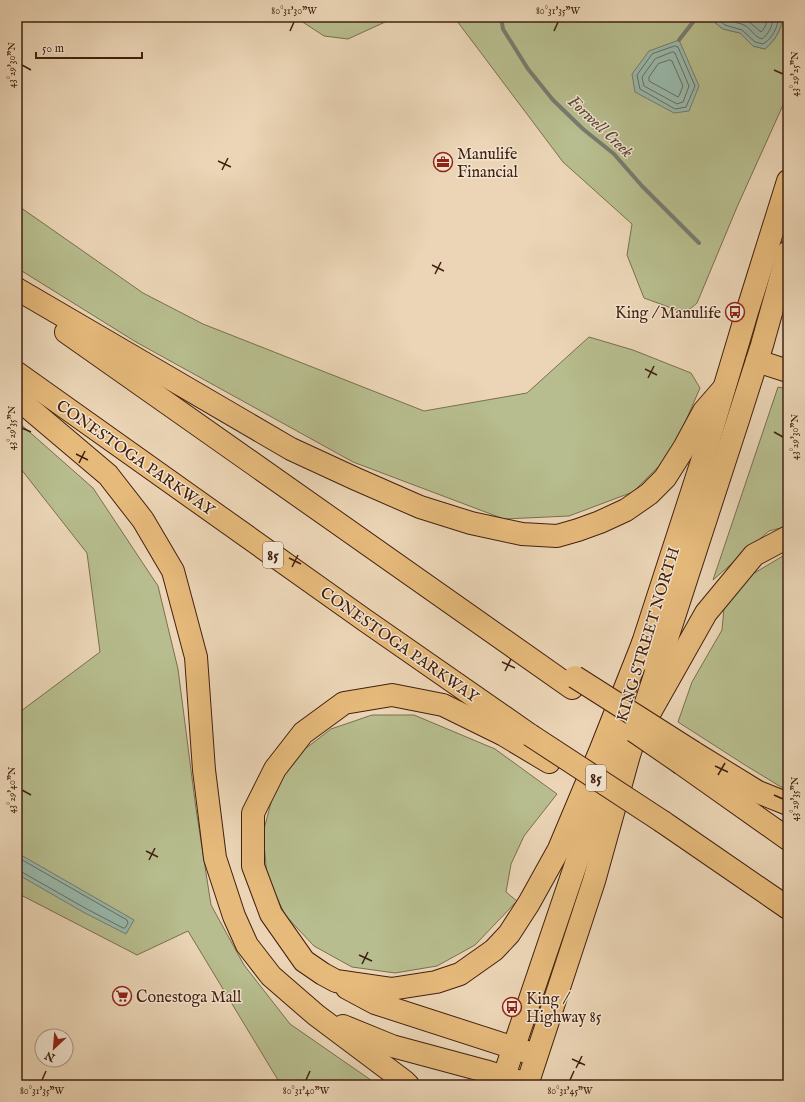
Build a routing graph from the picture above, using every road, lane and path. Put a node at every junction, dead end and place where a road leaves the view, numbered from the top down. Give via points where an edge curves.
1 (788, 181) edge
2 (788, 252) edge
3 (17, 288) edge
4 (17, 298) edge
5 (757, 361) junction
6 (788, 371) edge
7 (17, 373) edge
8 (724, 388) junction
9 (17, 398) edge
10 (788, 537) edge
11 (643, 643) junction
12 (634, 740) junction
13 (687, 758) junction
14 (788, 804) edge
15 (663, 822) junction
16 (788, 839) edge
17 (788, 908) edge
18 (336, 981) junction
19 (316, 1015) junction
20 (514, 1048) junction
21 (536, 1055) junction
22 (503, 1081) edge
23 (408, 1085) edge
24 (527, 1085) edge

1 - 8 main road, KING STREET NORTH
2 - 5 main road, KING STREET NORTH
3 - 8 main road via 291,449 420,507 471,523 522,534 557,536 578,530 626,510 649,494 665,478 704,410
4 - 13 main road, bridge via 520,652 574,683
5 - 6 main road
5 - 12 main road, KING STREET NORTH
7 - 15 main road, CONESTOGA PARKWAY / 85, bridge via 353,612 530,735
8 - 11 main road, KING STREET NORTH
9 - 19 main road via 108,475 143,520 173,571 196,657 204,770 215,858 234,916 248,945 271,976
10 - 12 main road via 754,555 706,614
11 - 18 main road via 559,849 509,934 494,950 460,974 436,982 391,989
11 - 20 main road, KING STREET NORTH via 581,850
12 - 21 main road, KING STREET NORTH via 594,881
13 - 14 main road
13 - 16 main road
15 - 17 main road, CONESTOGA PARKWAY / 85
15 - 18 main road, bridge via 549,762 504,735 443,705 392,696 344,703 303,733 275,769 254,813 253,866 271,914 304,961
18 - 20 main road via 375,1003
19 - 22 main road via 392,1046
19 - 23 main road
20 - 21 main road
20 - 22 main road, KING STREET NORTH
21 - 24 main road, KING STREET NORTH
22 - 24 main road

